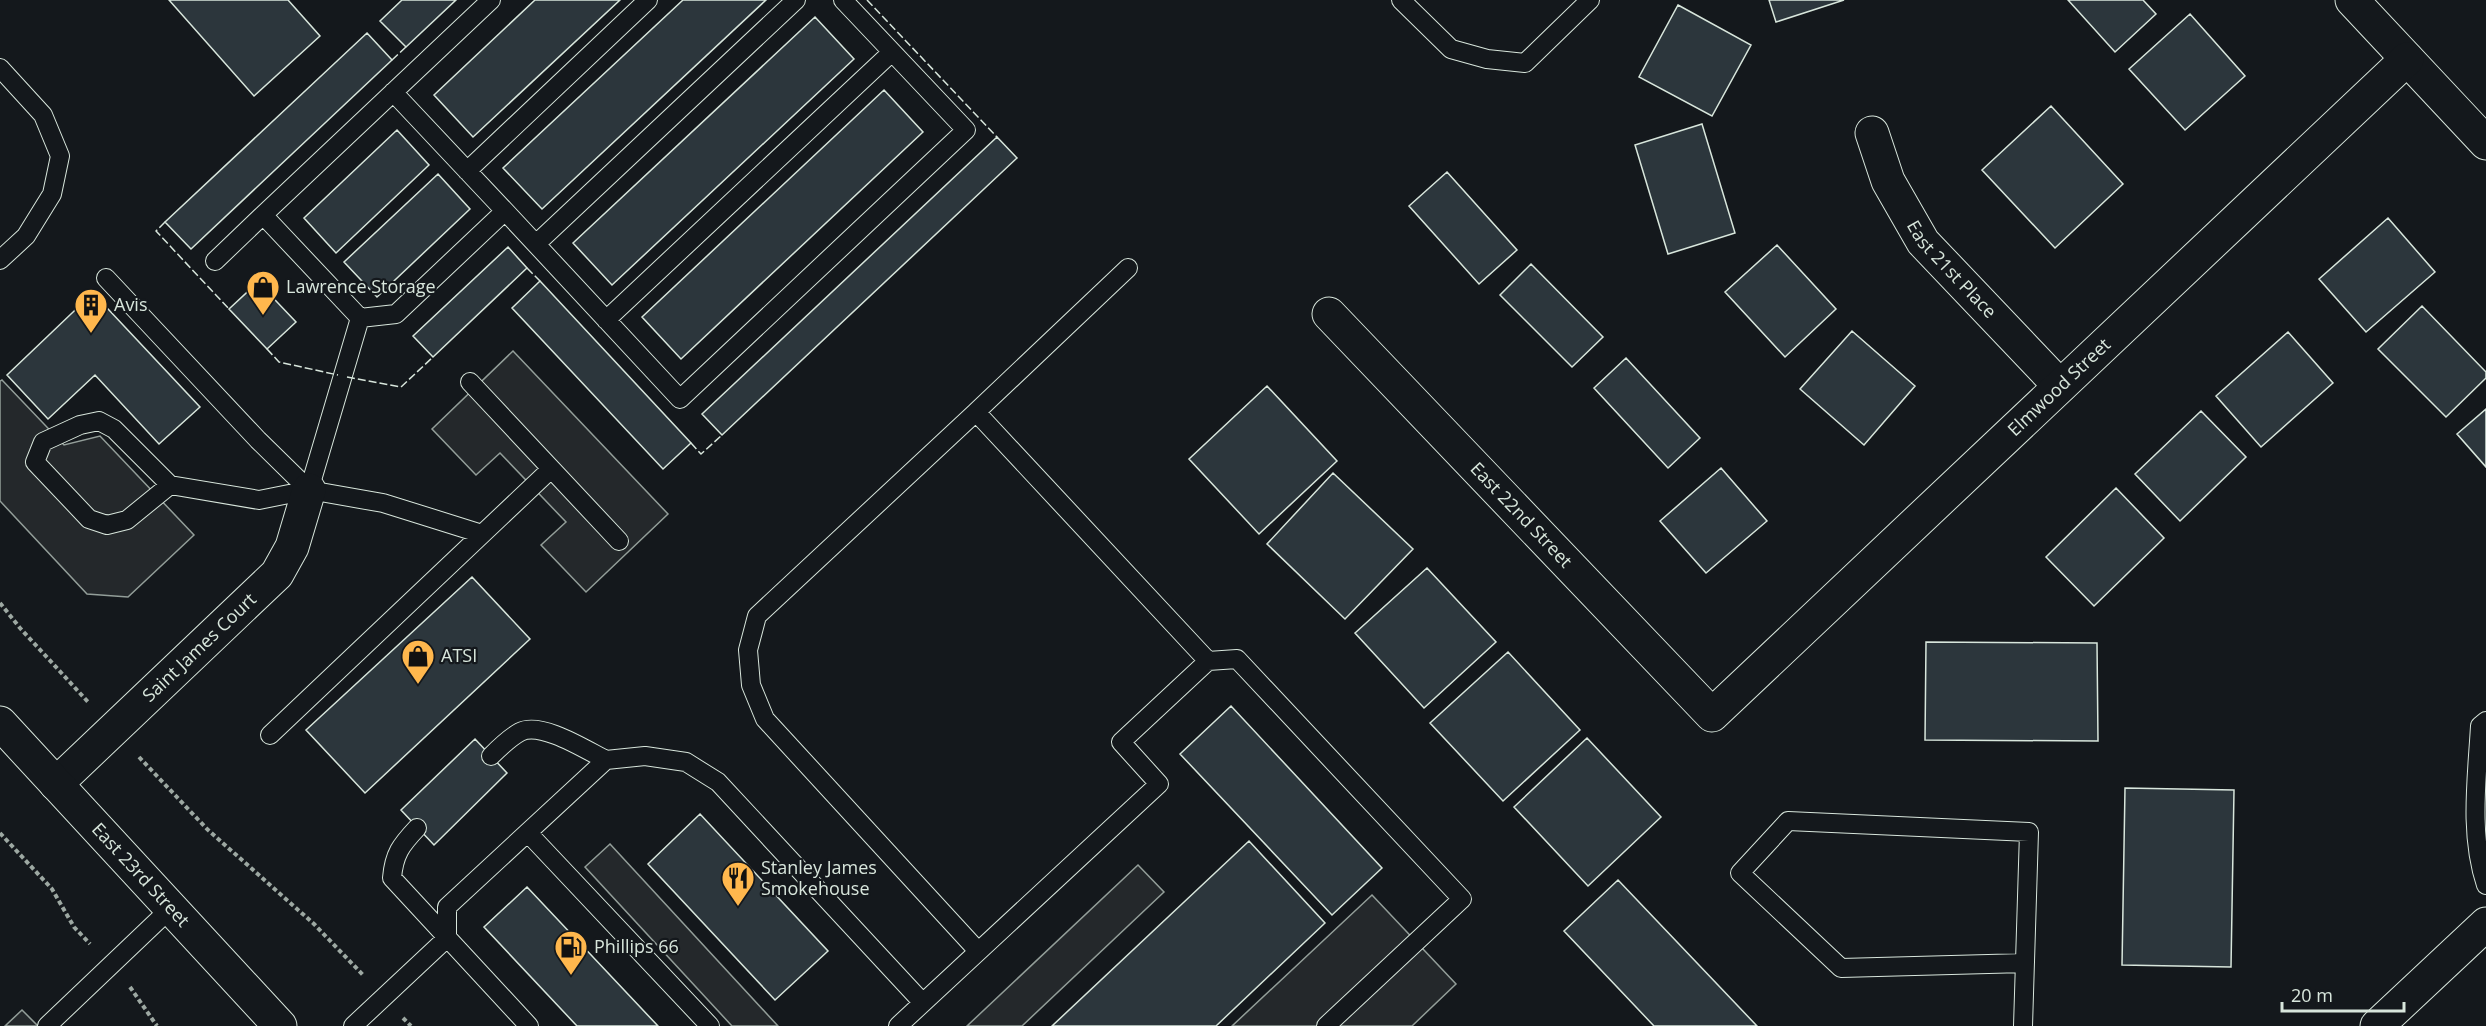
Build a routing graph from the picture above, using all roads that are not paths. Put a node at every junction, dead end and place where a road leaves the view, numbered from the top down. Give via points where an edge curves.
1 (491, 0) edge
2 (648, 0) edge
3 (796, 0) edge
4 (843, 0) edge
5 (1401, 0) edge
6 (1590, 0) edge
7 (2352, 0) edge
8 (892, 52) junction
9 (2407, 59) junction
10 (0, 68) edge
11 (393, 92) junction
12 (1872, 134) dead end
13 (2486, 143) edge
14 (467, 171) junction
15 (504, 211) junction
16 (263, 215) junction
17 (536, 244) junction
18 (0, 260) edge
19 (215, 261) dead end
20 (1128, 268) dead end
21 (106, 278) dead end
22 (1329, 314) dead end
23 (360, 318) junction
24 (606, 320) junction
25 (470, 382) dead end
26 (2060, 387) junction
27 (976, 412) junction
28 (551, 469) junction
29 (170, 485) junction
30 (309, 490) junction
31 (482, 534) junction
32 (619, 541) dead end
33 (1208, 661) junction
34 (1712, 715) joint
35 (2486, 721) edge
36 (0, 723) edge
37 (270, 735) dead end
38 (491, 756) dead end
39 (606, 760) junction
40 (56, 784) junction
41 (417, 828) dead end
42 (528, 832) junction
43 (2486, 885) edge
44 (171, 908) junction
45 (2486, 924) edge
46 (447, 938) junction
47 (978, 951) junction
48 (2025, 963) junction
49 (923, 1003) junction
50 (47, 1026) edge
51 (280, 1026) edge
52 (353, 1026) edge
53 (529, 1026) edge
54 (710, 1026) edge
55 (898, 1026) edge
56 (1326, 1026) edge
57 (2023, 1026) edge
58 (2377, 1026) edge

1 - 11 lane
2 - 14 lane
3 - 17 lane
4 - 8 lane
5 - 6 lane via 1451,49 1487,60 1525,63
7 - 9 street
8 - 24 lane
8 - 24 lane via 966,130 680,399
9 - 13 street
9 - 26 street, Elmwood Street
10 - 18 lane via 43,115 60,156 52,194 26,236
11 - 14 lane
11 - 16 lane
12 - 26 street, East 21st Place via 1888,181 1923,242
14 - 15 lane
15 - 17 lane
15 - 23 lane via 396,314
16 - 19 lane
16 - 23 lane
17 - 24 lane
20 - 27 lane
21 - 30 lane
22 - 34 street, East 22nd Street
23 - 30 lane
25 - 28 lane
26 - 34 street, Elmwood Street
27 - 33 lane
27 - 47 lane via 757,616 748,650 751,685 765,719
28 - 31 lane
28 - 32 lane
29 - 29 lane via 114,429 99,421 43,442 35,462 89,519 107,525 127,520
29 - 30 lane via 259,500
30 - 31 lane via 383,503
30 - 40 street, Saint James Court via 292,547 277,574
31 - 37 lane
33 - 47 lane via 1121,742 1159,784
33 - 56 lane via 1237,659 1462,899
35 - 43 lane via 2480,726 2475,811 2479,865
36 - 40 street, East 23rd Street
38 - 39 lane via 522,731 542,730
39 - 42 lane
39 - 49 lane via 645,756 686,762 718,782
40 - 44 street, East 23rd Street
41 - 46 lane via 394,859 392,878
42 - 46 lane via 447,907
42 - 54 lane
44 - 50 lane
44 - 51 street, East 23rd Street
45 - 58 street
46 - 52 lane
46 - 53 lane
47 - 49 lane
48 - 48 lane via 2029,831 1788,821 1740,873 1841,968
48 - 57 lane
49 - 55 lane

